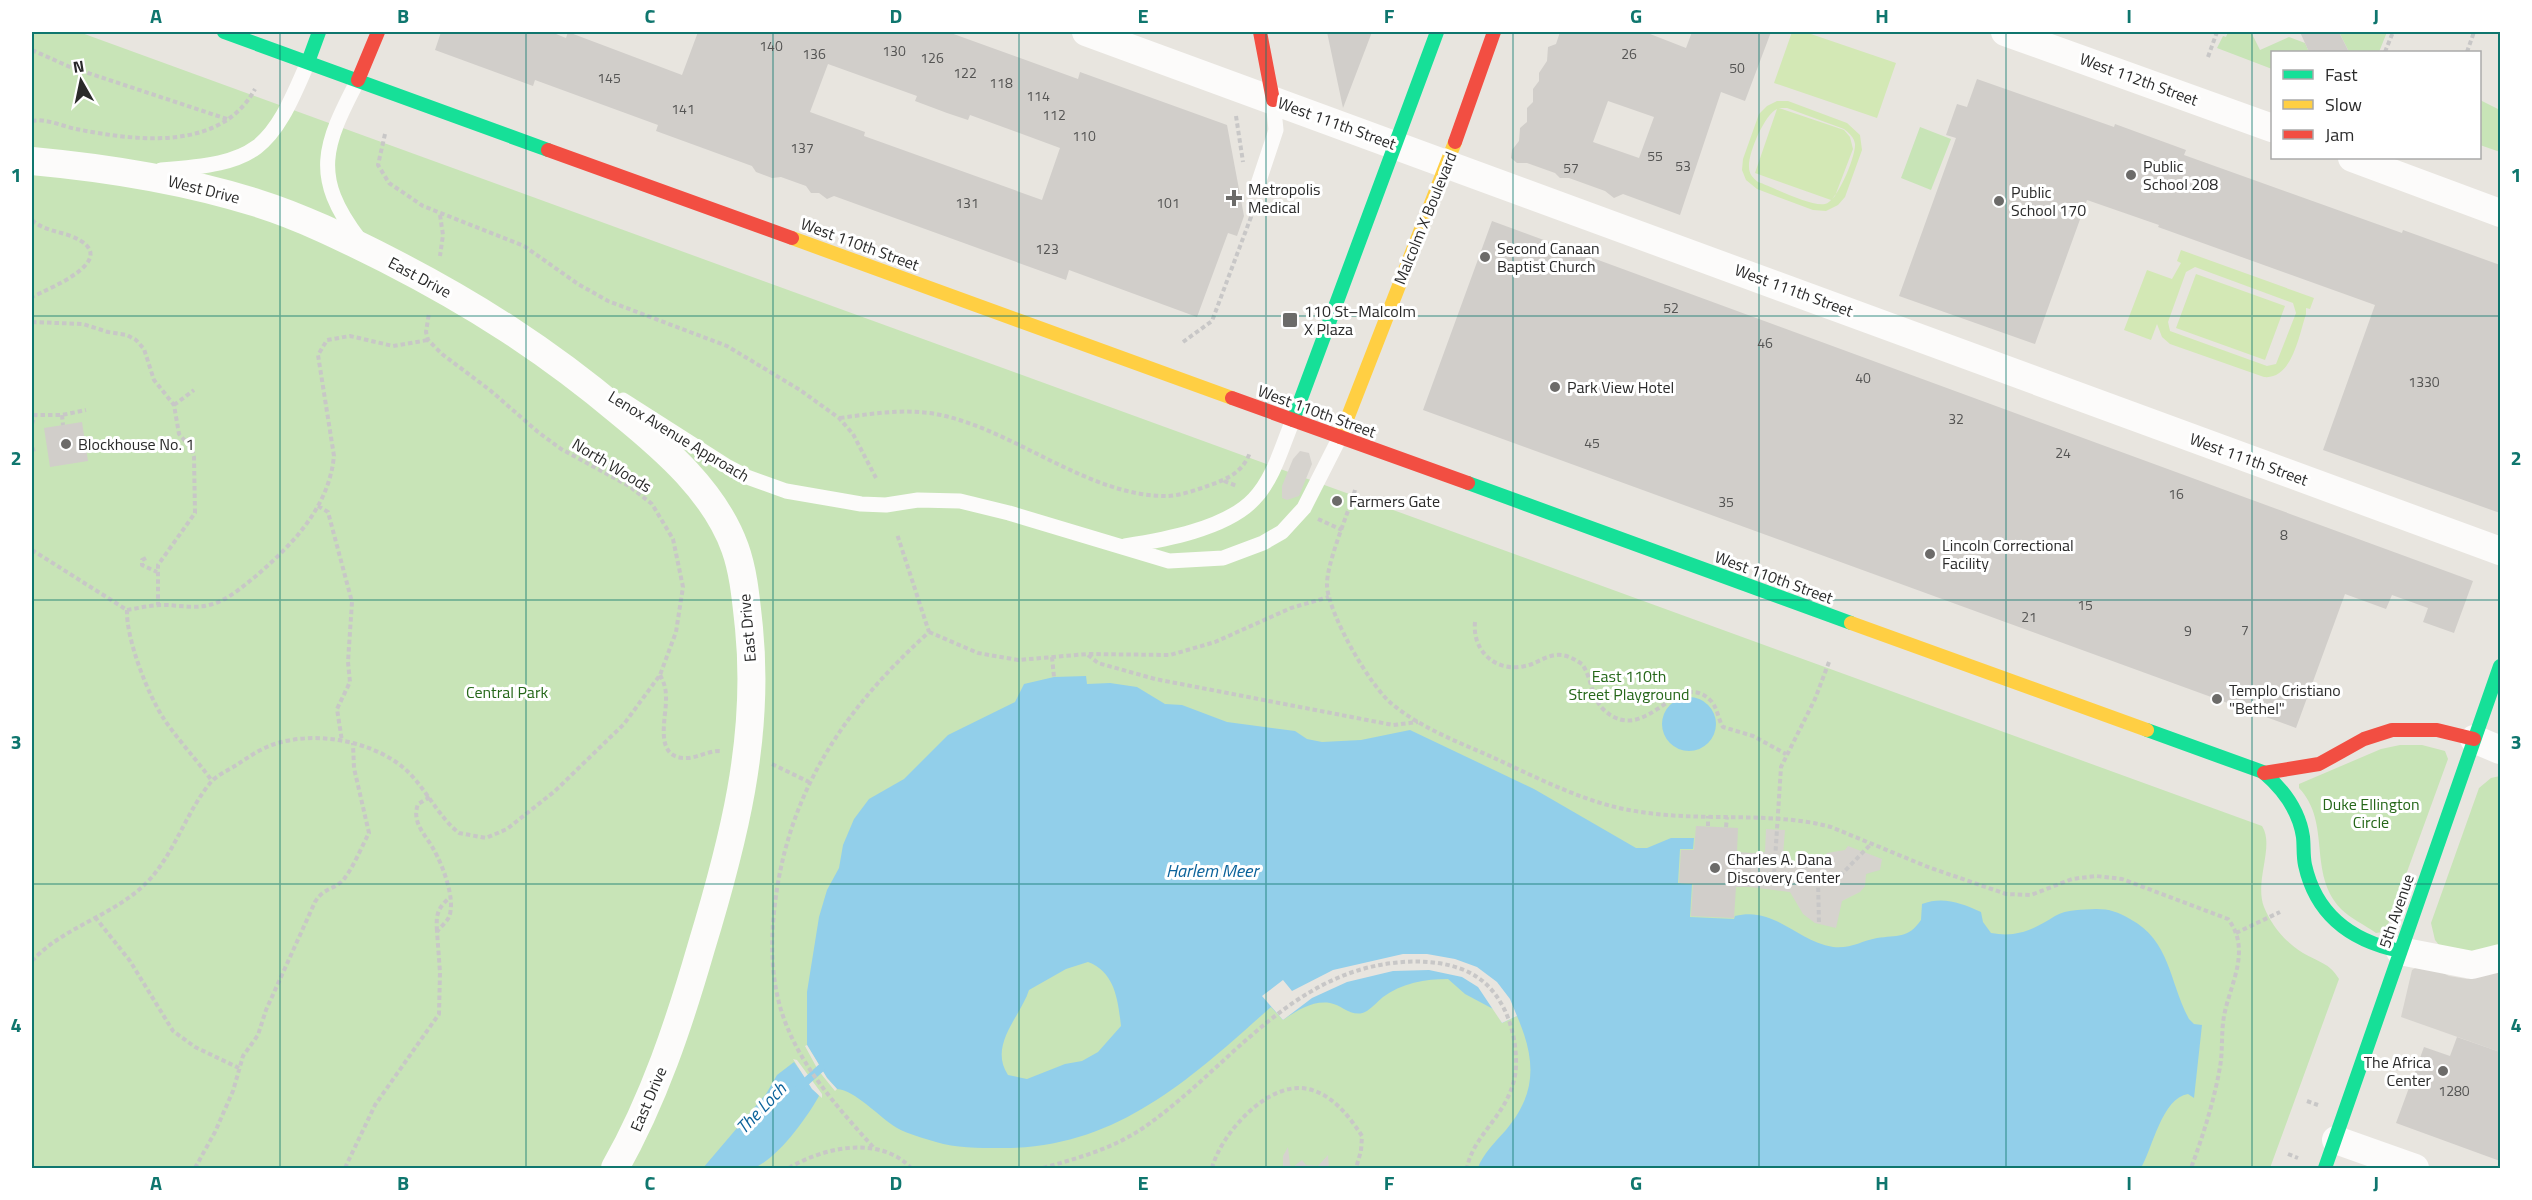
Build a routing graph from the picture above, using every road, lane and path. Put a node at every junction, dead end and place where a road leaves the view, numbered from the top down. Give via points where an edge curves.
1 (224, 32) edge
2 (320, 32) edge
3 (378, 32) edge
4 (1086, 32) edge
5 (1260, 32) edge
6 (1437, 32) edge
7 (1494, 32) edge
8 (2005, 32) edge
9 (2217, 32) edge
10 (2393, 32) edge
11 (2474, 32) edge
12 (32, 50) edge
13 (2385, 51) edge
14 (2467, 51) edge
15 (2208, 57) dead end
16 (309, 62) junction
17 (358, 80) junction
18 (255, 89) dead end
19 (1273, 100) junction
20 (1236, 114) dead end
21 (231, 120) junction
22 (32, 121) edge
23 (2271, 128) edge
24 (385, 134) dead end
25 (1395, 144) junction
26 (2355, 159) edge
27 (32, 161) edge
28 (1448, 163) junction
29 (1244, 171) dead end
30 (125, 172) junction
31 (1252, 189) joint
32 (2500, 213) edge
33 (440, 215) junction
34 (32, 220) edge
35 (367, 250) junction
36 (440, 256) dead end
37 (32, 297) edge
38 (430, 306) dead end
39 (32, 322) edge
40 (428, 340) junction
41 (1183, 342) dead end
42 (580, 380) junction
43 (194, 390) dead end
44 (174, 405) junction
45 (86, 410) dead end
46 (62, 415) junction
47 (839, 418) junction
48 (1293, 420) junction
49 (32, 424) edge
50 (63, 425) dead end
51 (1340, 437) junction
52 (1250, 452) dead end
53 (876, 478) dead end
54 (1224, 481) junction
55 (1243, 489) dead end
56 (1355, 490) dead end
57 (318, 506) junction
58 (1314, 518) dead end
59 (1342, 530) junction
60 (897, 534) dead end
61 (1123, 546) junction
62 (32, 550) edge
63 (2500, 551) edge
64 (146, 558) dead end
65 (157, 572) junction
66 (1329, 597) junction
67 (158, 605) junction
68 (127, 610) junction
69 (1475, 622) dead end
70 (929, 632) junction
71 (1088, 654) junction
72 (1052, 657) junction
73 (1829, 662) dead end
74 (2500, 666) edge
75 (660, 675) junction
76 (1054, 677) dead end
77 (1418, 722) junction
78 (2474, 739) junction
79 (342, 741) junction
80 (354, 744) junction
81 (2500, 750) edge
82 (729, 752) dead end
83 (1786, 754) junction
84 (776, 765) dead end
85 (2264, 773) junction
86 (212, 780) junction
87 (809, 782) junction
88 (430, 797) junction
89 (1708, 816) junction
90 (1727, 817) junction
91 (1777, 819) junction
92 (1708, 826) dead end
93 (1726, 827) dead end
94 (1871, 844) junction
95 (1818, 880) junction
96 (449, 898) junction
97 (2280, 912) dead end
98 (95, 917) junction
99 (1819, 924) dead end
100 (437, 932) junction
101 (2236, 933) junction
102 (2400, 951) junction
103 (2500, 958) edge
104 (32, 961) edge
105 (239, 1068) junction
106 (2307, 1101) dead end
107 (2319, 1105) dead end
108 (2336, 1140) junction
109 (873, 1147) junction
110 (2288, 1154) dead end
111 (2298, 1158) dead end
112 (195, 1168) edge
113 (345, 1168) edge
114 (615, 1168) edge
115 (789, 1168) edge
116 (911, 1168) edge
117 (1043, 1168) edge
118 (1212, 1168) edge
119 (1356, 1168) edge
120 (1467, 1168) edge
121 (2191, 1168) edge
122 (2325, 1168) edge
123 (2415, 1168) edge

1 - 16 main road, West 110th Street
2 - 16 main road
3 - 17 main road
4 - 19 street, West 111th Street
5 - 19 main road
6 - 25 main road
7 - 28 main road, Malcolm X Boulevard
8 - 23 street, West 112th Street
9 - 15 path
10 - 13 path
11 - 14 path
12 - 21 path via 70,67
16 - 17 main road, West 110th Street
16 - 30 lane via 276,126 248,155 214,166
17 - 35 lane via 332,135 327,172 340,212
17 - 48 main road, West 110th Street
18 - 21 path via 248,104
19 - 25 street, West 111th Street
19 - 31 lane via 1276,130
20 - 29 path
21 - 22 path via 191,135 164,138 105,134
24 - 33 path via 378,160 384,177 399,191
25 - 28 street, West 111th Street
25 - 48 main road
26 - 32 street
27 - 30 street, West Drive
28 - 51 main road, Malcolm X Boulevard
28 - 63 street, West 111th Street
30 - 35 street, West Drive via 258,203
31 - 41 path via 1251,216 1212,321
33 - 36 path
33 - 47 path via 524,246 608,301 727,346 801,390
34 - 37 path via 38,226 80,240 91,257 65,281
35 - 42 street, East Drive via 479,309
38 - 40 path
39 - 44 path via 80,324 127,334 144,349 154,380
40 - 57 path via 393,345 339,337 327,340 321,348 319,368 334,456 329,484
40 - 75 path, North Woods via 538,432 561,449 630,486 659,513 678,553 683,587 676,632
42 - 61 lane, Lenox Avenue Approach via 615,396 756,481 824,499 886,505 934,500 985,506
42 - 114 street, East Drive via 671,457 728,530 738,559 750,638 749,757 721,887 656,1083
43 - 44 path
44 - 65 path via 177,430 194,457 195,513 161,559
45 - 46 path
46 - 49 path via 35,416
46 - 50 path
47 - 53 path via 853,434
47 - 54 path via 906,411 948,417 993,432 1089,477 1145,493 1174,495
48 - 51 main road, West 110th Street
48 - 61 lane via 1269,477 1242,509 1182,534
51 - 61 lane via 1296,521 1263,543 1223,558 1196,561 1169,561
51 - 85 main road, West 110th Street
52 - 54 path via 1244,466
54 - 55 path
56 - 59 path
57 - 67 path via 280,555 228,597 199,607
57 - 79 path via 328,512 352,602 350,682 337,709
58 - 59 path
59 - 66 path via 1327,579
60 - 70 path
62 - 68 path
64 - 65 path via 142,565
65 - 67 path
66 - 71 path via 1291,608 1193,650 1146,657
66 - 77 path via 1349,644 1371,678 1390,703
67 - 68 path
68 - 86 path via 130,633 158,708
69 - 83 path via 1474,632 1482,652 1498,664 1517,668 1554,655 1582,664 1599,705 1620,720 1646,718 1679,694 1699,694 1713,703 1723,728 1754,736
70 - 72 path via 996,657
70 - 87 path via 849,717
71 - 72 path
71 - 77 path via 1098,663 1155,680 1393,724
72 - 76 path
73 - 83 path
74 - 78 main road, 5th Avenue
75 - 82 path via 666,697 663,735 671,753 688,758 710,751
75 - 88 path, North Woods via 600,749 535,809 496,835 477,838 459,833
77 - 89 path via 1614,808
78 - 81 street
78 - 85 main road via 2437,730 2392,730 2364,739 2319,764
78 - 102 main road, 5th Avenue
79 - 80 path, North Woods
79 - 86 path, North Woods via 317,738 277,743
80 - 88 path, North Woods via 395,761
80 - 105 path via 354,768 369,833 345,877 324,890 315,902 258,1035
83 - 91 path via 1778,783
84 - 87 path
85 - 102 main road via 2278,784 2297,818 2310,881 2325,912 2366,945
86 - 98 path via 149,880
87 - 109 path via 792,824 777,888 773,971 779,1004 807,1065
88 - 96 path via 418,804 416,816 438,858
89 - 90 path
89 - 92 path
90 - 91 path
90 - 93 path
91 - 94 path via 1831,827
91 - 95 path via 1774,875
94 - 95 path via 1835,881
94 - 101 path via 2006,894 2031,895 2072,879 2122,879 2221,915
95 - 99 path
96 - 100 path via 448,918
96 - 100 path via 436,915
97 - 101 path
98 - 104 path via 49,945
98 - 105 path via 130,961 173,1031 195,1047
100 - 113 path via 437,1018 375,1105
101 - 121 path via 2238,963 2224,1015 2220,1065
102 - 103 street via 2472,965
102 - 108 main road, 5th Avenue
105 - 112 path via 216,1132
106 - 107 path
108 - 122 main road, 5th Avenue
108 - 123 street
109 - 115 path via 820,1154
109 - 116 path via 892,1153
110 - 111 path
117 - 120 path via 1100,1152 1143,1128 1311,990 1382,964 1424,961 1456,967 1481,980 1493,991 1509,1020 1516,1060 1509,1097
118 - 119 path via 1226,1137 1247,1114 1278,1093 1302,1088 1317,1092 1338,1106 1362,1136

